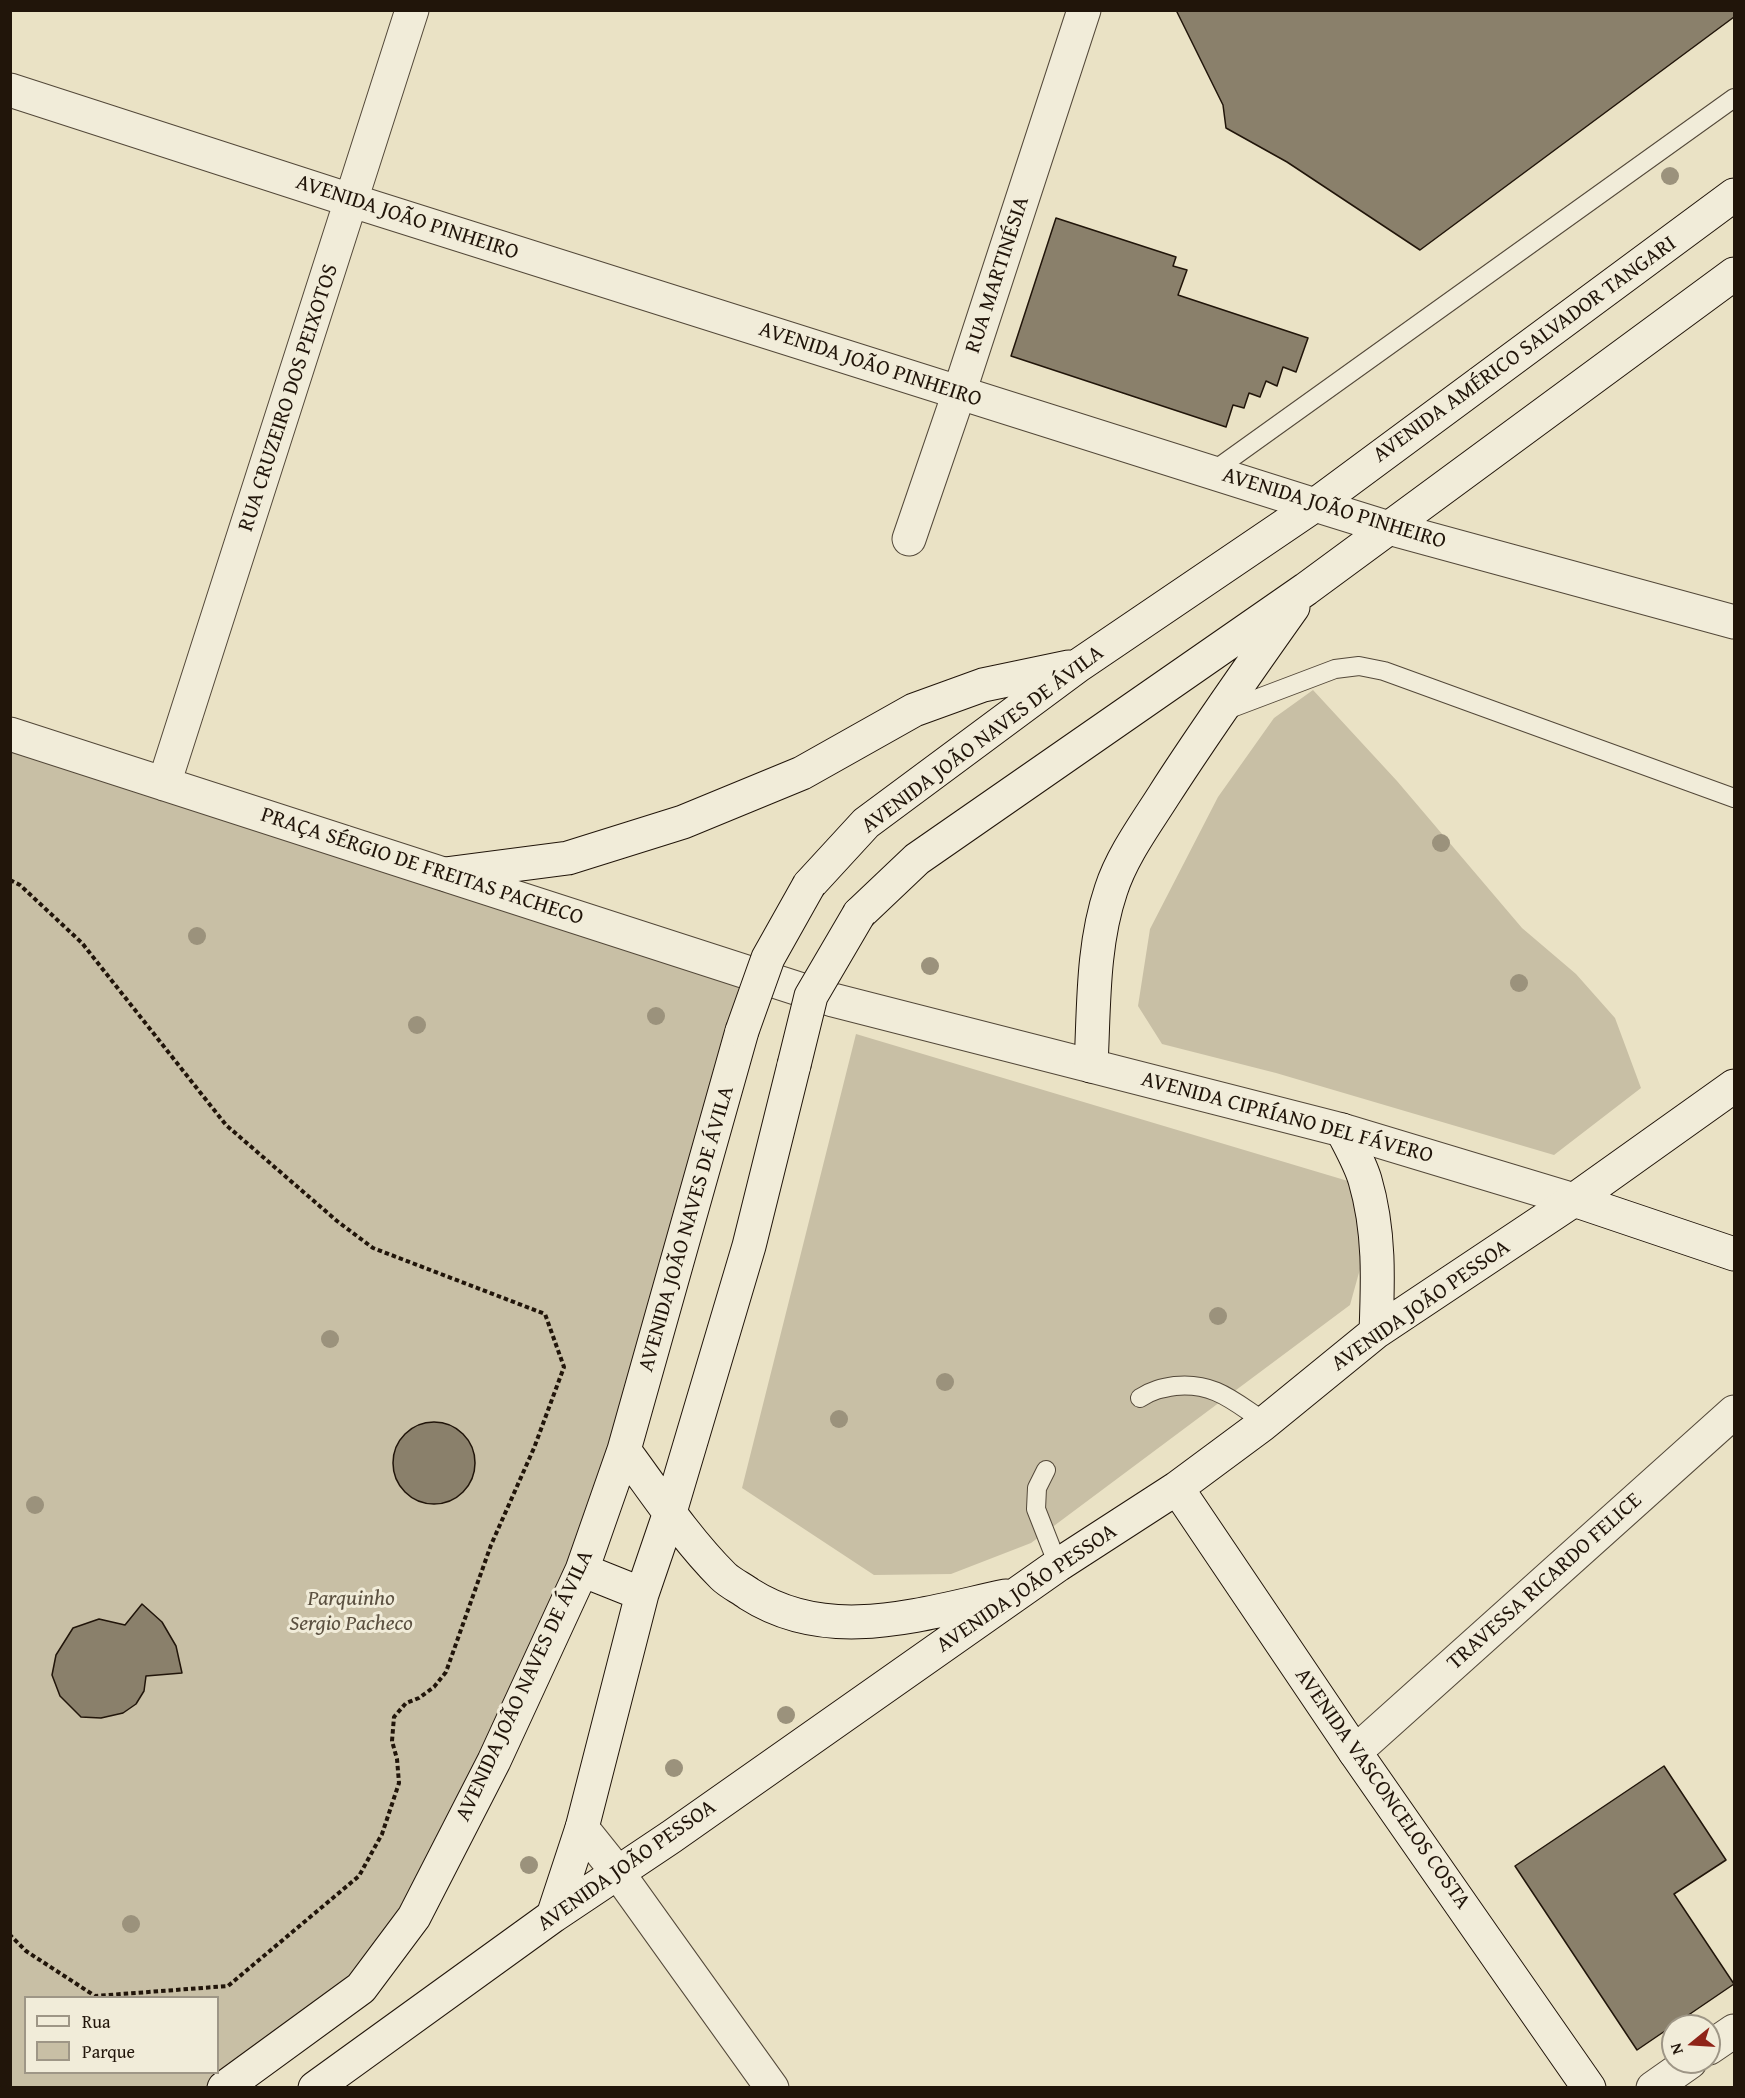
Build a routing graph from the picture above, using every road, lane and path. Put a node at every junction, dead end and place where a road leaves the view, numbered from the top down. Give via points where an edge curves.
1 (412, 10) edge
2 (1084, 10) edge
3 (10, 90) edge
4 (1734, 98) edge
5 (1734, 195) edge
6 (353, 201) junction
7 (1734, 274) edge
8 (959, 393) junction
9 (1212, 472) junction
10 (1315, 505) junction
11 (1389, 528) junction
12 (909, 539) dead end
13 (1306, 589) junction
14 (1734, 622) edge
15 (1079, 665) junction
16 (1216, 714) junction
17 (10, 734) edge
18 (165, 784) junction
19 (1734, 798) edge
20 (445, 874) junction
21 (10, 880) edge
22 (833, 1000) joint
23 (1091, 1066) junction
24 (1734, 1086) edge
25 (1342, 1130) junction
26 (1574, 1200) junction
27 (1734, 1254) edge
28 (1376, 1332) junction
29 (1140, 1398) dead end
30 (1734, 1412) edge
31 (1265, 1422) junction
32 (624, 1450) junction
33 (1046, 1470) dead end
34 (1177, 1488) junction
35 (670, 1512) junction
36 (1058, 1565) junction
37 (582, 1570) junction
38 (1019, 1593) junction
39 (642, 1594) junction
40 (1355, 1752) junction
41 (582, 1828) junction
42 (618, 1873) junction
43 (553, 1916) junction
44 (10, 1935) edge
45 (1734, 2031) edge
46 (1721, 2040) edge
47 (1673, 2074) edge
48 (224, 2088) edge
49 (315, 2088) edge
50 (772, 2088) edge
51 (1589, 2088) edge
52 (1653, 2088) edge

1 - 6 street, RUA CRUZEIRO DOS PEIXOTOS
2 - 8 street, RUA MARTINÉSIA
3 - 6 street, AVENIDA JOÃO PINHEIRO
4 - 9 lane
5 - 10 street, AVENIDA AMÉRICO SALVADOR TANGARI
6 - 8 street, AVENIDA JOÃO PINHEIRO
6 - 18 street, RUA CRUZEIRO DOS PEIXOTOS
7 - 11 street
8 - 9 street, AVENIDA JOÃO PINHEIRO
8 - 12 street, RUA MARTINÉSIA
9 - 10 street, AVENIDA JOÃO PINHEIRO
10 - 11 street, AVENIDA JOÃO PINHEIRO
10 - 15 street, AVENIDA JOÃO NAVES DE ÁVILA
11 - 13 street
11 - 14 street, AVENIDA JOÃO PINHEIRO
13 - 16 street
13 - 35 street, bridge via 917,859 859,914 812,996 749,1246
15 - 20 street via 982,685 914,710 802,772 683,822 568,858
15 - 32 street, AVENIDA JOÃO NAVES DE ÁVILA, bridge via 866,823 809,885 768,958 742,1030
16 - 19 lane via 1335,669 1359,666 1384,671
16 - 23 street via 1133,844 1111,888 1101,925
17 - 18 street, PRAÇA SÉRGIO DE FREITAS PACHECO
18 - 20 street, PRAÇA SÉRGIO DE FREITAS PACHECO
20 - 22 street, PRAÇA SÉRGIO DE FREITAS PACHECO
21 - 44 path via 82,943 226,1125 373,1248 545,1314 564,1367 491,1545 446,1672 434,1687 406,1703 394,1717 392,1741 399,1783 382,1834 359,1876 228,1986 95,1996 26,1951
22 - 23 street, AVENIDA CIPRÍANO DEL FÁVERO
23 - 25 street, AVENIDA CIPRÍANO DEL FÁVERO
24 - 26 street, AVENIDA JOÃO PESSOA
25 - 26 street, AVENIDA CIPRÍANO DEL FÁVERO
25 - 28 street via 1364,1178 1376,1231
26 - 27 street, AVENIDA CIPRÍANO DEL FÁVERO
26 - 28 street, AVENIDA JOÃO PESSOA
28 - 31 street, AVENIDA JOÃO PESSOA
29 - 31 lane via 1162,1388 1203,1386
30 - 40 street, TRAVESSA RICARDO FELICE
31 - 34 street, AVENIDA JOÃO PESSOA
32 - 35 street
32 - 37 street, AVENIDA JOÃO NAVES DE ÁVILA
33 - 36 lane via 1036,1488 1036,1509
34 - 36 street, AVENIDA JOÃO PESSOA
34 - 40 street, AVENIDA VASCONCELOS COSTA
35 - 38 street via 724,1578 769,1607 806,1619 893,1620
35 - 39 street
36 - 38 street, AVENIDA JOÃO PESSOA
37 - 39 street
37 - 48 street, AVENIDA JOÃO NAVES DE ÁVILA via 494,1761 414,1917 361,1988
38 - 42 street, AVENIDA JOÃO PESSOA
39 - 41 street
40 - 51 street, AVENIDA VASCONCELOS COSTA
41 - 42 street
41 - 43 street
42 - 43 street, AVENIDA JOÃO PESSOA
42 - 50 street
43 - 49 street, AVENIDA JOÃO PESSOA
45 - 46 street
47 - 52 street

